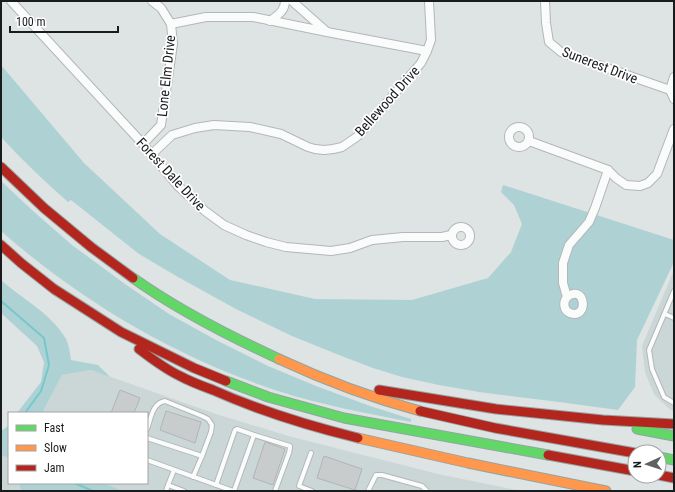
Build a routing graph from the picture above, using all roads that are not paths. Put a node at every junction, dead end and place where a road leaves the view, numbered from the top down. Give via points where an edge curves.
1 (11, 1) edge
2 (152, 1) edge
3 (286, 1) edge
4 (292, 1) edge
5 (429, 1) edge
6 (545, 1) edge
7 (270, 21) junction
8 (171, 24) junction
9 (327, 32) junction
10 (427, 51) junction
11 (674, 77) edge
12 (670, 90) junction
13 (674, 99) edge
14 (161, 121) junction
15 (674, 129) edge
16 (177, 133) junction
17 (529, 140) dead end
18 (142, 144) junction
19 (151, 154) junction
20 (1, 167) edge
21 (608, 170) junction
22 (452, 235) dead end
23 (1, 246) edge
24 (674, 291) edge
25 (567, 297) dead end
26 (665, 314) junction
27 (674, 318) edge
28 (121, 332) junction
29 (333, 382) junction
30 (674, 403) edge
31 (603, 420) junction
32 (674, 424) edge
33 (148, 426) edge
34 (254, 435) junction
35 (674, 436) edge
36 (148, 438) edge
37 (627, 452) edge
38 (311, 453) dead end
39 (202, 456) junction
40 (148, 460) edge
41 (174, 470) junction
42 (627, 470) edge
43 (510, 473) junction
44 (193, 477) junction
45 (168, 485) junction
46 (216, 485) junction
47 (226, 490) edge
48 (166, 491) edge
49 (184, 491) edge
50 (234, 491) edge
51 (275, 491) edge
52 (312, 491) edge
53 (368, 491) edge
54 (427, 491) edge
55 (573, 491) edge
56 (606, 491) edge

1 - 18 street, Forest Dale Drive
2 - 8 street via 161,8
3 - 7 street via 280,14
4 - 9 street
5 - 10 street, Bellewood Drive via 431,40
6 - 12 street, Sunerest Drive via 549,42 561,52
7 - 8 street via 253,17 206,17
7 - 9 street
8 - 14 street, Lone Elm Drive via 173,44
9 - 10 street
10 - 16 street, Bellewood Drive via 421,64 358,136 342,147 315,149 281,134 250,127 214,125
11 - 12 street
12 - 13 street
14 - 16 street via 168,132
14 - 18 street, Lone Elm Drive via 161,126
15 - 21 street via 657,174 648,183 640,186 626,185
16 - 19 street, Bellewood Drive
17 - 21 street
18 - 19 street, Forest Dale Drive
19 - 22 street, Forest Dale Drive via 178,186 205,211 224,225 266,242 286,247 331,251 350,248 372,240
20 - 29 highway via 69,229 160,295 261,352
21 - 25 street via 595,208 588,222 569,245 563,263 563,283
23 - 28 highway via 54,289
24 - 26 lane
26 - 27 lane
26 - 30 lane via 649,350 652,369 664,397
28 - 42 highway via 194,368 268,397 307,408 344,418
28 - 43 highway via 149,357 170,371 251,406 338,433
29 - 31 highway via 469,405
29 - 37 highway via 450,418
31 - 32 highway
31 - 35 highway
33 - 39 lane via 155,406 165,401 208,419 212,425 211,432
34 - 46 lane via 235,430
34 - 50 lane
34 - 51 lane via 290,446
36 - 39 lane
38 - 52 lane via 300,486
39 - 44 lane
40 - 41 lane
41 - 44 lane
41 - 45 lane
43 - 55 highway
43 - 56 highway
44 - 46 lane
45 - 48 lane
45 - 49 lane
46 - 47 lane
47 - 50 lane
53 - 54 lane via 376,475 382,475 422,486

